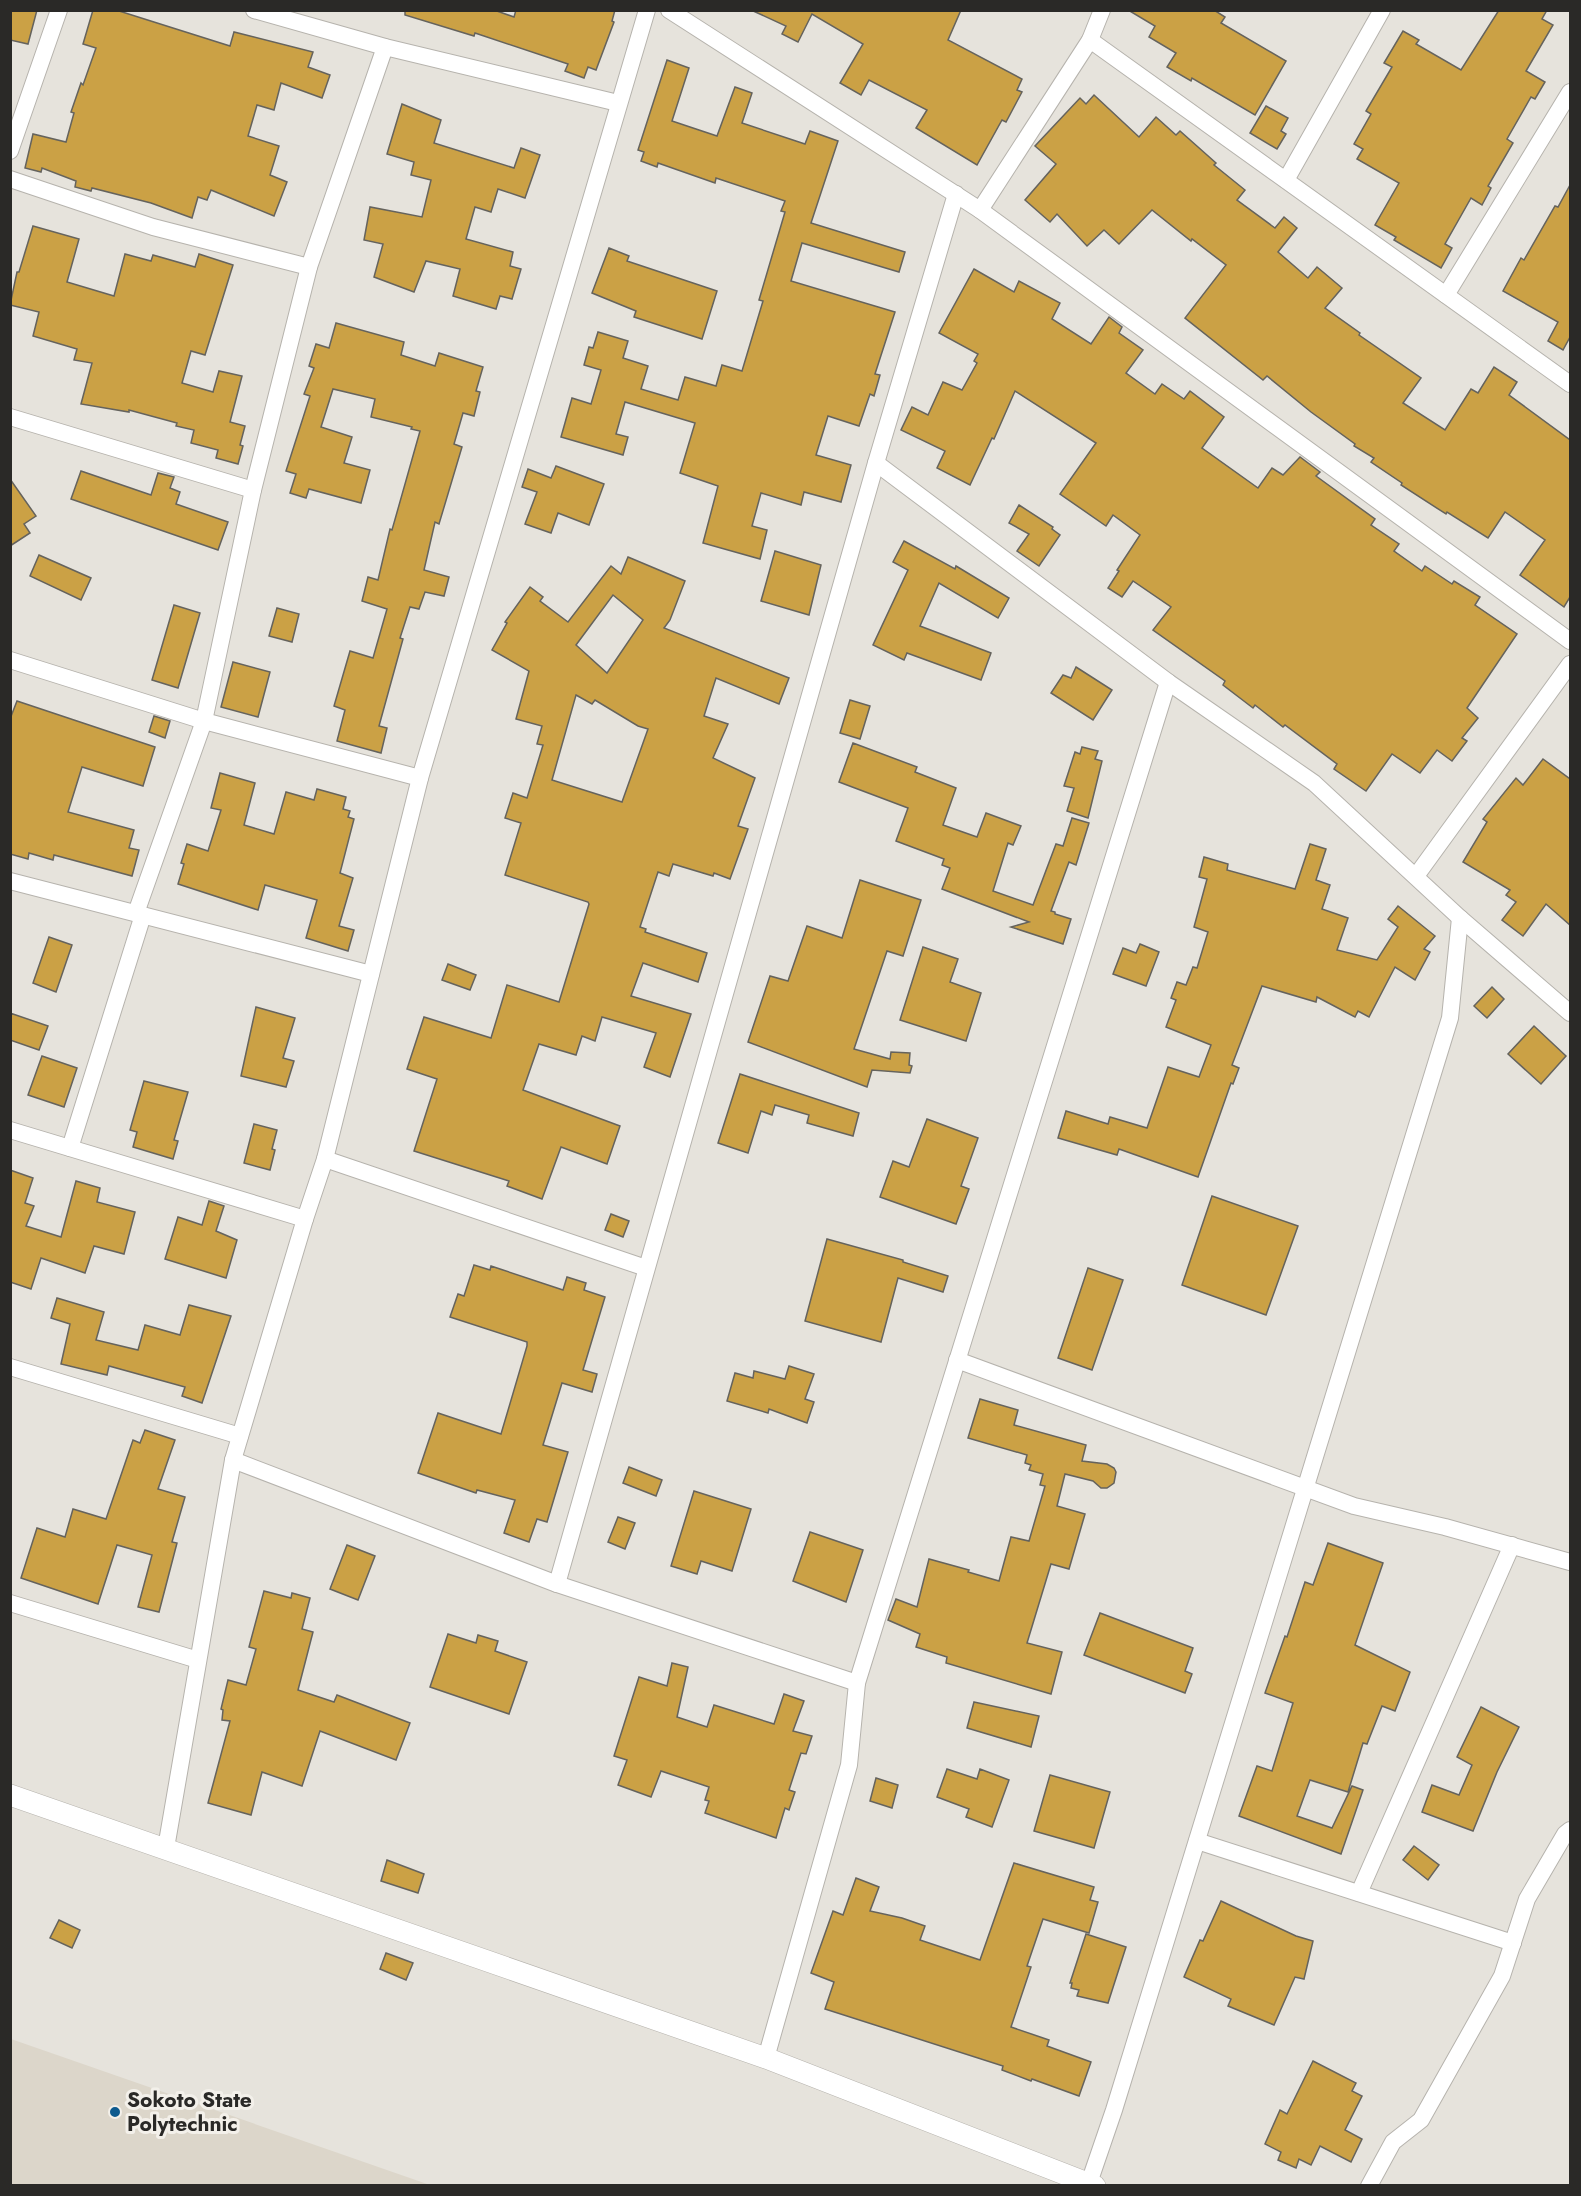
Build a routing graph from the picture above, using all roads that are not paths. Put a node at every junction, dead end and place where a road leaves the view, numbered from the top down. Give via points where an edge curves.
1 (58, 10) edge
2 (254, 10) edge
3 (646, 10) edge
4 (669, 10) edge
5 (1102, 10) edge
6 (1382, 10) edge
7 (1090, 40) junction
8 (385, 47) junction
9 (1570, 92) edge
10 (618, 103) junction
11 (10, 151) edge
12 (10, 179) edge
13 (1286, 180) junction
14 (956, 194) junction
15 (980, 210) junction
16 (309, 267) junction
17 (1446, 296) junction
18 (1570, 384) edge
19 (10, 417) edge
20 (876, 463) junction
21 (254, 490) junction
22 (1570, 641) edge
23 (10, 660) edge
24 (1570, 664) edge
25 (1168, 682) junction
26 (204, 721) junction
27 (420, 778) junction
28 (1416, 876) junction
29 (10, 881) edge
30 (139, 914) junction
31 (1460, 918) junction
32 (371, 974) junction
33 (1570, 1012) edge
34 (10, 1130) edge
35 (70, 1148) junction
36 (325, 1159) junction
37 (305, 1219) junction
38 (646, 1268) junction
39 (957, 1360) junction
40 (10, 1367) edge
41 (240, 1436) junction
42 (233, 1460) junction
43 (1306, 1488) junction
44 (1512, 1545) junction
45 (1570, 1562) edge
46 (557, 1584) junction
47 (10, 1603) edge
48 (198, 1660) junction
49 (857, 1683) junction
50 (10, 1795) edge
51 (1570, 1830) edge
52 (1197, 1841) junction
53 (166, 1848) junction
54 (1359, 1893) junction
55 (1513, 1943) junction
56 (766, 2058) junction
57 (1092, 2184) edge
58 (1370, 2186) edge

1 - 11 street
2 - 8 street
3 - 10 street
4 - 14 street
5 - 7 street
6 - 13 street
7 - 13 street
7 - 15 street
8 - 10 street
8 - 16 street
9 - 17 street
10 - 27 street
12 - 16 street via 153,227
13 - 17 street
14 - 15 street
14 - 20 street
15 - 22 street
16 - 21 street
17 - 18 street
19 - 21 street
20 - 25 street
20 - 38 street
21 - 26 street
23 - 26 street
24 - 28 street
25 - 28 street via 1314,783
25 - 39 street
26 - 27 street
26 - 30 street
27 - 32 street
28 - 31 street
29 - 30 street
30 - 32 street
30 - 35 street
31 - 33 street
31 - 43 street via 1450,1018
32 - 36 street
34 - 35 street
35 - 37 street
36 - 37 street
36 - 38 street
37 - 41 street
38 - 46 street
39 - 43 street
39 - 49 street
40 - 41 street
41 - 42 street
42 - 46 street
42 - 48 street
43 - 44 street via 1353,1506
43 - 52 street
44 - 45 street
44 - 54 street
46 - 49 street
47 - 48 street
48 - 53 street
49 - 56 street via 849,1765
50 - 53 street
51 - 55 street via 1527,1899
52 - 54 street
52 - 57 street
53 - 56 street
54 - 55 street
55 - 58 street via 1502,1976 1421,2120 1393,2142
56 - 57 street

